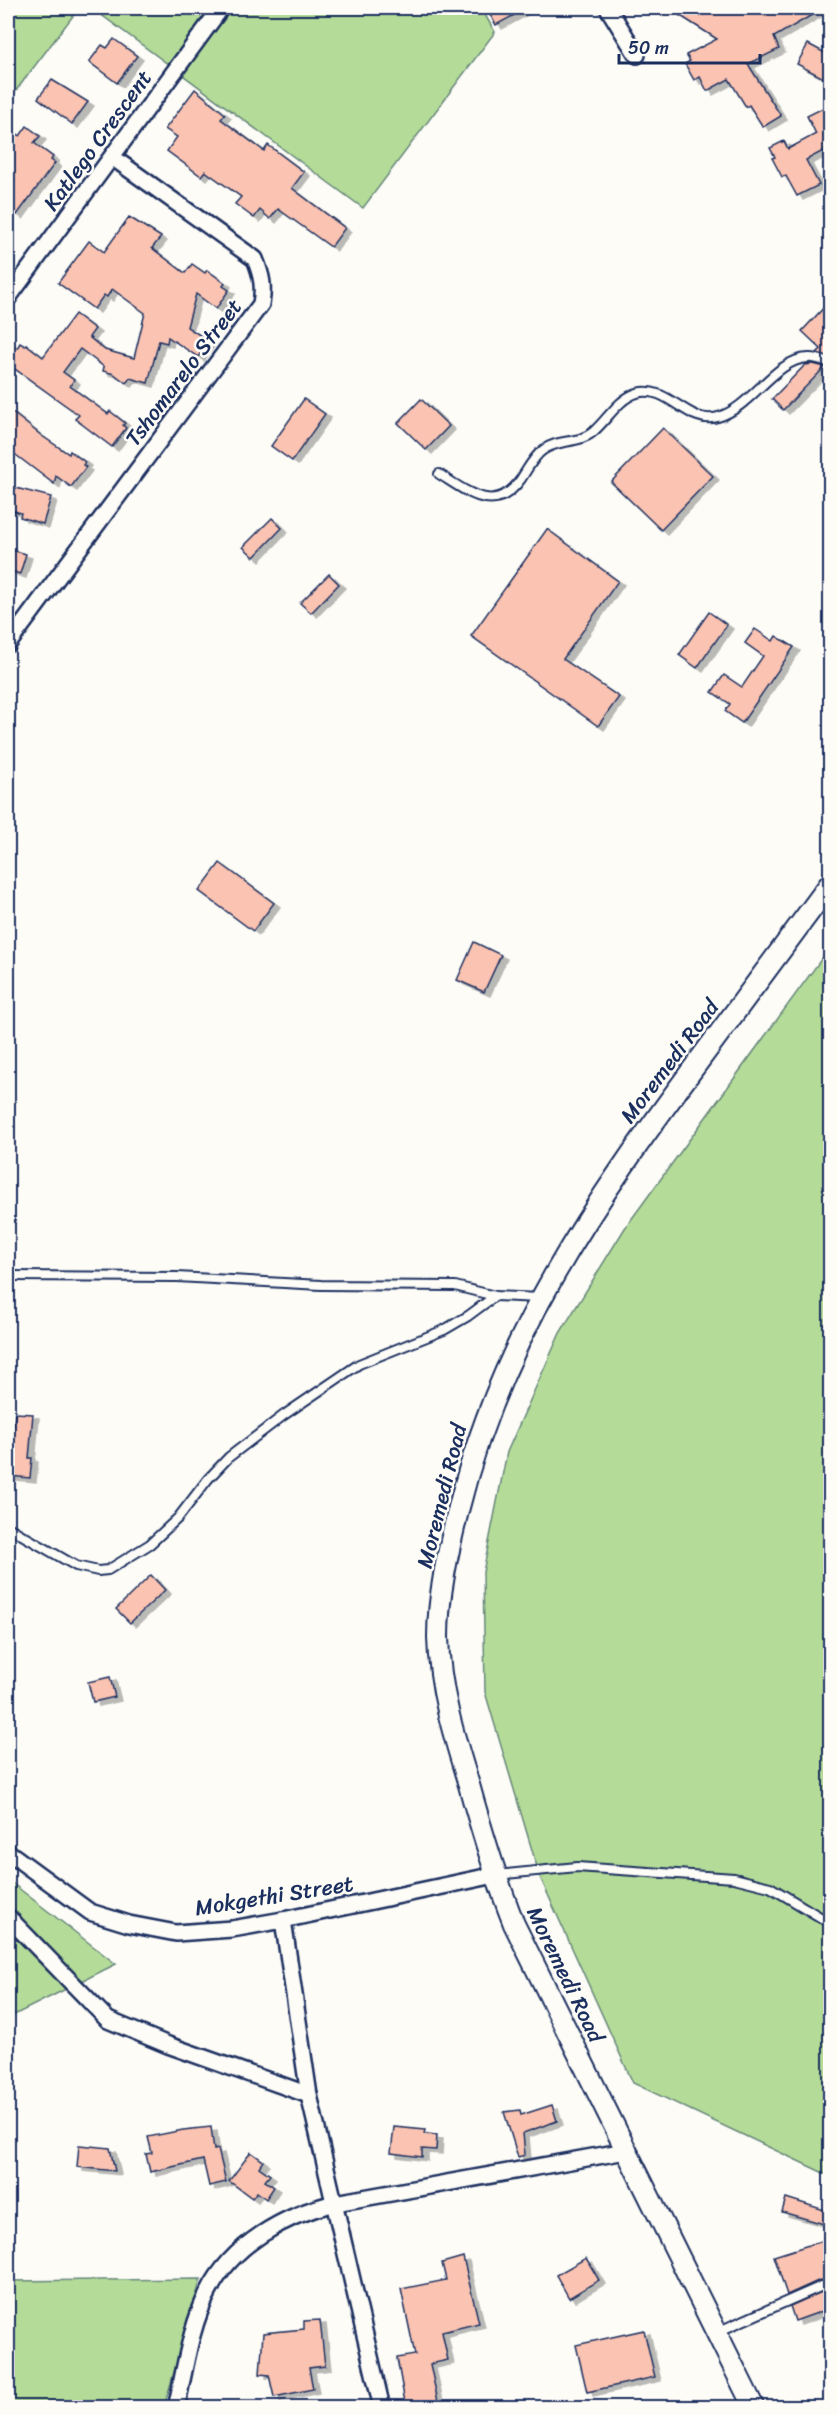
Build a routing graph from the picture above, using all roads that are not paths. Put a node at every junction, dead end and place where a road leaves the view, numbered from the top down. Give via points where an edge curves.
1 (222, 8) edge
2 (608, 8) edge
3 (637, 55) dead end
4 (112, 156) junction
5 (13, 280) edge
6 (8, 298) edge
7 (831, 363) edge
8 (439, 474) dead end
9 (8, 644) edge
10 (831, 884) edge
11 (8, 1276) edge
12 (495, 1296) junction
13 (540, 1299) junction
14 (8, 1527) edge
15 (8, 1852) edge
16 (495, 1875) junction
17 (8, 1917) edge
18 (283, 1920) junction
19 (831, 1923) edge
20 (309, 2095) junction
21 (626, 2151) junction
22 (335, 2203) junction
23 (822, 2286) dead end
24 (717, 2332) junction
25 (176, 2408) edge
26 (382, 2408) edge
27 (754, 2408) edge

1 - 4 street, Katlego Crescent
2 - 3 street
4 - 5 street, Katlego Crescent
4 - 9 street, Tshomarelo Street via 255,260 264,287 261,304
5 - 6 street, Katlego Crescent
7 - 8 lane via 808,358 788,364 738,407 717,418 699,417 660,394 638,392 620,403 592,433 541,451 513,490 497,498 477,498
10 - 13 street, Moremedi Road via 626,1160 577,1233
11 - 12 lane via 455,1286
12 - 13 lane
12 - 14 lane via 444,1330 358,1364 293,1409 229,1457 178,1518 150,1544 108,1570 76,1566
13 - 16 street, Moremedi Road via 481,1430 448,1551 439,1627 445,1700
15 - 18 street, Mokgethi Street via 90,1912 129,1924 176,1933
16 - 18 street, Mokgethi Street
16 - 19 lane via 577,1867 734,1878 770,1887
16 - 21 street, Moremedi Road via 514,1924
17 - 20 street via 108,2020
18 - 20 street
20 - 22 street
21 - 22 street
21 - 24 street, Moremedi Road
22 - 25 street via 307,2210 275,2226 251,2242 221,2272 199,2313
22 - 26 street
23 - 24 lane
24 - 27 street, Moremedi Road

